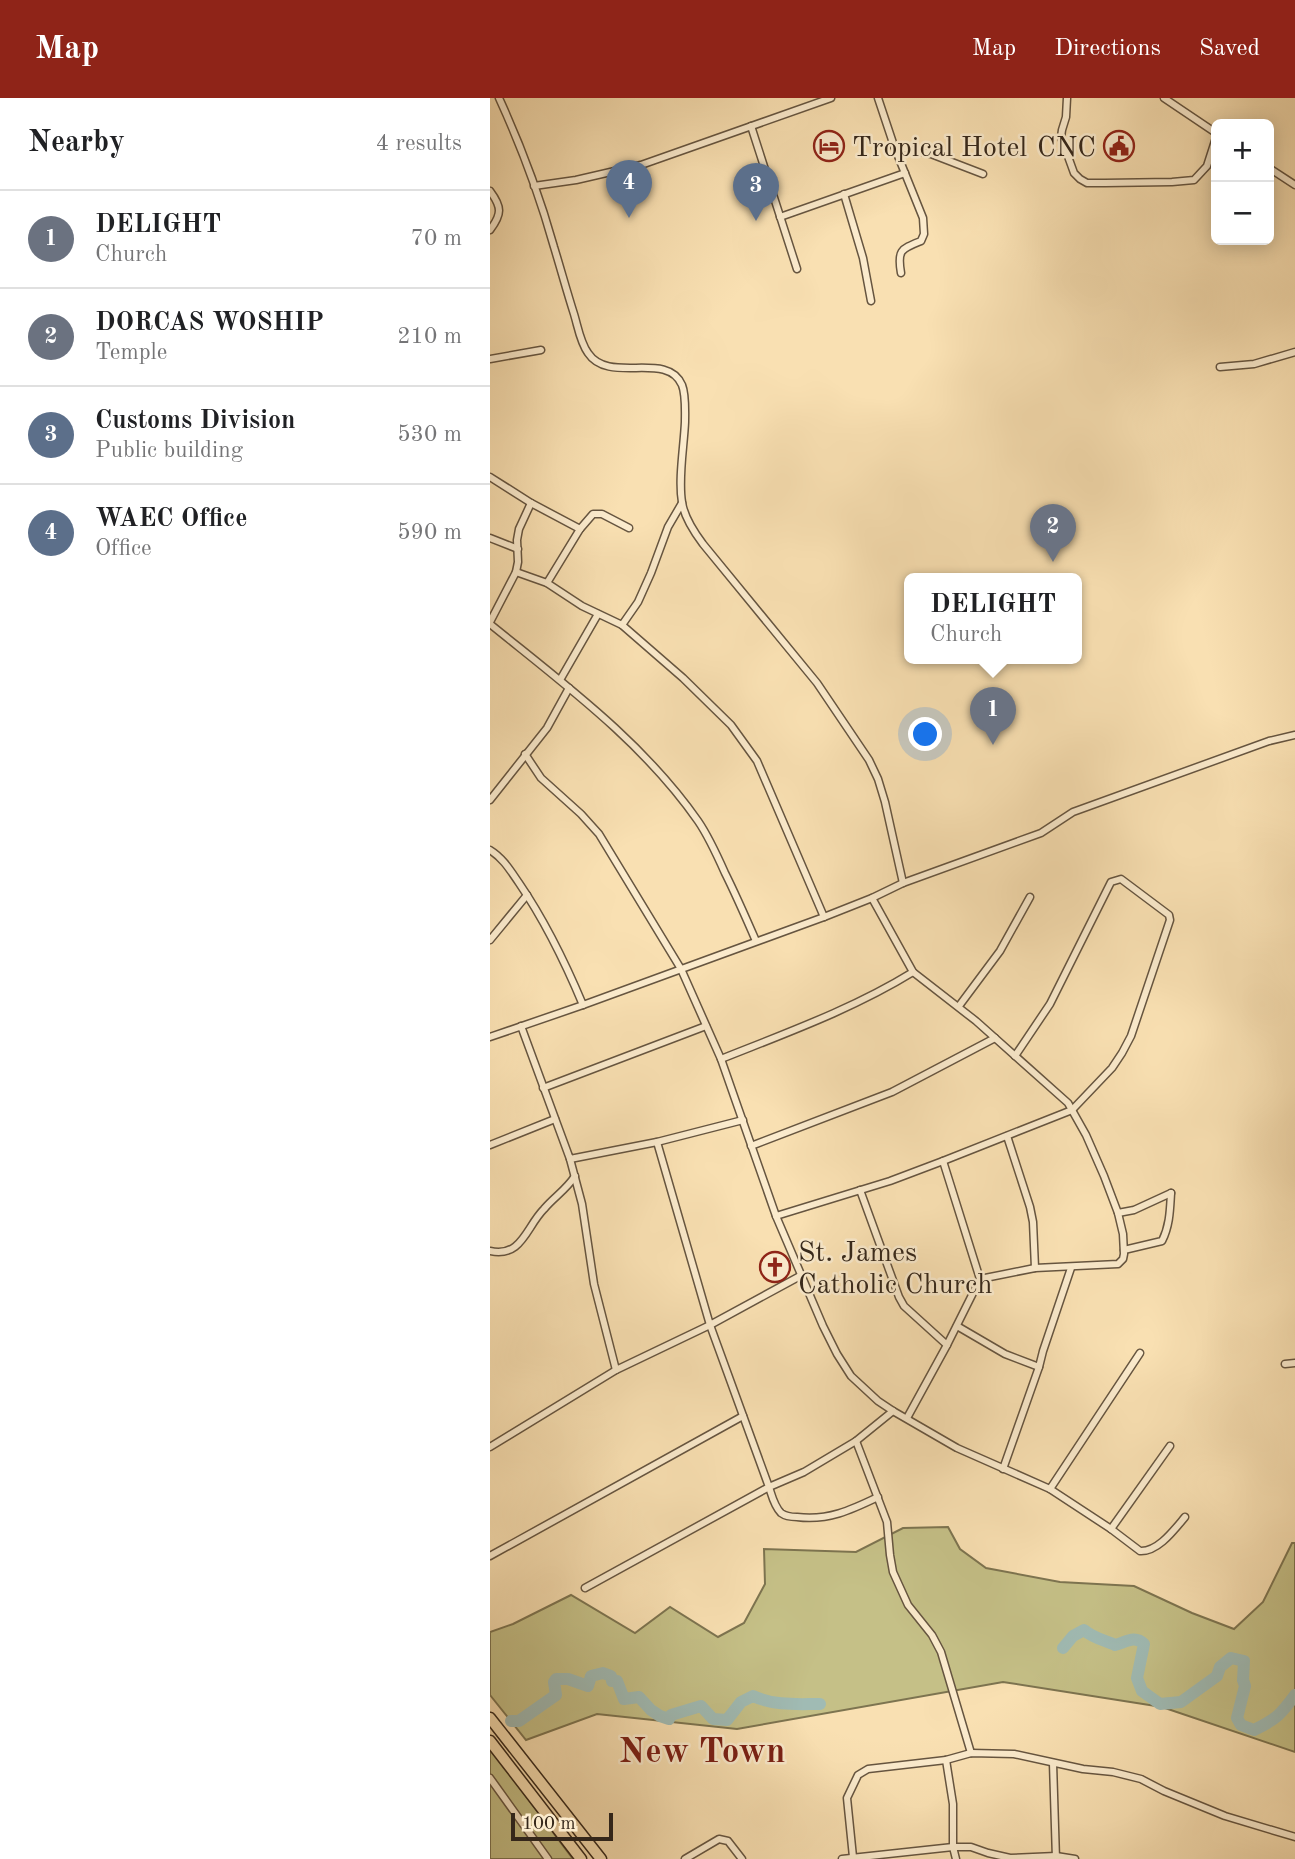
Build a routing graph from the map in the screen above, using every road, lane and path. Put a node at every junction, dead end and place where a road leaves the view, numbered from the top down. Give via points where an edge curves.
1 (499, 98) edge
2 (831, 98) edge
3 (878, 98) edge
4 (1066, 98) edge
5 (1164, 98) edge
6 (751, 126) junction
7 (1211, 132) edge
8 (894, 146) junction
9 (1211, 153) edge
10 (1274, 171) edge
11 (905, 173) junction
12 (984, 174) dead end
13 (1295, 185) edge
14 (534, 186) junction
15 (490, 191) edge
16 (844, 194) junction
17 (780, 217) junction
18 (490, 230) edge
19 (797, 269) dead end
20 (901, 272) dead end
21 (871, 301) dead end
22 (541, 350) dead end
23 (1295, 352) edge
24 (490, 359) edge
25 (1220, 367) dead end
26 (490, 477) edge
27 (531, 503) junction
28 (682, 503) junction
29 (629, 528) dead end
30 (580, 529) junction
31 (490, 538) edge
32 (518, 550) junction
33 (516, 572) junction
34 (547, 583) junction
35 (598, 614) junction
36 (490, 623) edge
37 (622, 625) junction
38 (560, 680) junction
39 (569, 688) junction
40 (1295, 735) edge
41 (525, 754) junction
42 (490, 800) edge
43 (490, 850) edge
44 (903, 883) junction
45 (527, 895) junction
46 (1030, 897) dead end
47 (872, 898) junction
48 (824, 916) junction
49 (490, 940) edge
50 (756, 941) junction
51 (681, 969) junction
52 (913, 972) junction
53 (583, 1005) junction
54 (959, 1006) junction
55 (521, 1026) junction
56 (706, 1026) junction
57 (490, 1037) edge
58 (995, 1038) junction
59 (1015, 1056) junction
60 (721, 1059) junction
61 (543, 1087) junction
62 (1072, 1110) junction
63 (555, 1119) junction
64 (743, 1120) junction
65 (1007, 1136) junction
66 (657, 1142) junction
67 (490, 1144) edge
68 (751, 1146) junction
69 (570, 1159) junction
70 (943, 1161) junction
71 (575, 1176) junction
72 (860, 1190) junction
73 (1118, 1213) junction
74 (776, 1216) junction
75 (1124, 1250) junction
76 (490, 1251) edge
77 (1035, 1268) junction
78 (1071, 1268) junction
79 (802, 1275) junction
80 (980, 1279) junction
81 (710, 1325) junction
82 (957, 1326) junction
83 (947, 1345) junction
84 (1140, 1353) dead end
85 (1295, 1363) edge
86 (1285, 1364) dead end
87 (1040, 1367) junction
88 (616, 1370) junction
89 (893, 1411) junction
90 (743, 1416) junction
91 (907, 1418) junction
92 (856, 1441) junction
93 (1170, 1446) dead end
94 (490, 1447) edge
95 (1003, 1469) junction
96 (769, 1487) junction
97 (1050, 1489) junction
98 (878, 1497) junction
99 (1185, 1517) dead end
100 (1111, 1529) junction
101 (490, 1556) edge
102 (585, 1588) dead end
103 (490, 1718) edge
104 (490, 1741) edge
105 (971, 1753) junction
106 (946, 1760) junction
107 (1054, 1763) junction
108 (490, 1778) edge
109 (1295, 1837) edge
110 (953, 1847) junction
111 (853, 1857) junction
112 (1056, 1858) edge
113 (548, 1859) edge
114 (581, 1859) edge
115 (601, 1859) edge
116 (685, 1859) edge
117 (742, 1859) edge
118 (842, 1859) edge
119 (956, 1859) edge
120 (1075, 1859) edge

1 - 14 street
2 - 6 street
3 - 8 street
4 - 9 street via 1061,137 1074,173 1087,183 1194,180 1207,166
5 - 7 street
6 - 14 street via 641,165
6 - 17 street
8 - 11 street
8 - 12 street
10 - 13 street
11 - 16 street
11 - 20 street via 923,218 924,234 921,241 900,252
14 - 28 street via 586,351 601,365 665,369 683,386
15 - 18 street via 500,214
16 - 17 street
16 - 21 street
17 - 19 street
22 - 24 street
23 - 25 street via 1254,364
26 - 27 street
27 - 30 street
27 - 32 street via 519,529
28 - 37 street via 638,602
28 - 44 street via 703,544 817,683 869,760 885,802
29 - 30 street via 597,513
30 - 34 street
31 - 32 street
32 - 33 street
33 - 34 street
33 - 36 street
34 - 35 street
35 - 37 street
35 - 38 street
36 - 38 street
37 - 48 street via 704,698 742,739 757,761
38 - 39 street
39 - 41 street via 547,728
39 - 50 street via 639,751 699,822
40 - 44 street via 1073,812 1041,833
41 - 42 street
41 - 51 street via 541,778 599,834
43 - 45 street via 506,863
44 - 47 street
45 - 49 street
45 - 53 street
46 - 54 street via 1000,951
47 - 48 street
47 - 52 street
48 - 50 street
50 - 51 street
51 - 53 street
51 - 56 street
52 - 54 street
52 - 60 street via 841,1009
53 - 55 street
54 - 58 street
55 - 57 street
55 - 61 street
56 - 60 street
56 - 61 street
58 - 59 street
58 - 68 street via 892,1092
59 - 62 street
59 - 62 street via 1050,1004 1111,882 1121,879 1169,915 1131,1036 1112,1068
60 - 64 street
61 - 63 street
62 - 65 street
62 - 73 street
63 - 67 street
63 - 69 street
64 - 66 street
64 - 68 street
65 - 70 street
65 - 77 street via 1030,1207
66 - 69 street
66 - 81 street
68 - 74 street
69 - 71 street
70 - 72 street
70 - 80 street
71 - 76 street via 512,1249
71 - 88 street via 594,1284
72 - 74 street
72 - 83 street via 904,1306
73 - 75 street
73 - 75 street via 1171,1193 1162,1241
74 - 79 street
75 - 78 street via 1118,1264
77 - 78 street
77 - 80 street
78 - 87 street
79 - 81 street
79 - 89 street via 851,1376
80 - 82 street
81 - 88 street
81 - 90 street
82 - 83 street
82 - 87 street via 1005,1354
83 - 91 street
84 - 97 street
85 - 86 street
87 - 95 street
88 - 94 street
89 - 91 street
89 - 92 street
90 - 96 street
90 - 101 street
91 - 95 street
92 - 96 street
92 - 98 street
93 - 100 street
95 - 97 street
96 - 98 street via 774,1504 789,1517 827,1518
96 - 102 street
97 - 100 street
98 - 105 street via 887,1522 893,1572 908,1605 941,1653
99 - 100 street via 1153,1549 1145,1551
103 - 115 highway
104 - 114 highway
105 - 106 street
105 - 107 street via 1014,1754
106 - 110 street
106 - 111 street via 868,1769 858,1775 847,1798
107 - 109 street via 1141,1779 1225,1816
107 - 112 street
108 - 113 street
110 - 111 street
110 - 112 street via 1010,1858
110 - 119 street
111 - 118 street
112 - 120 street
116 - 117 street via 719,1839 728,1841

